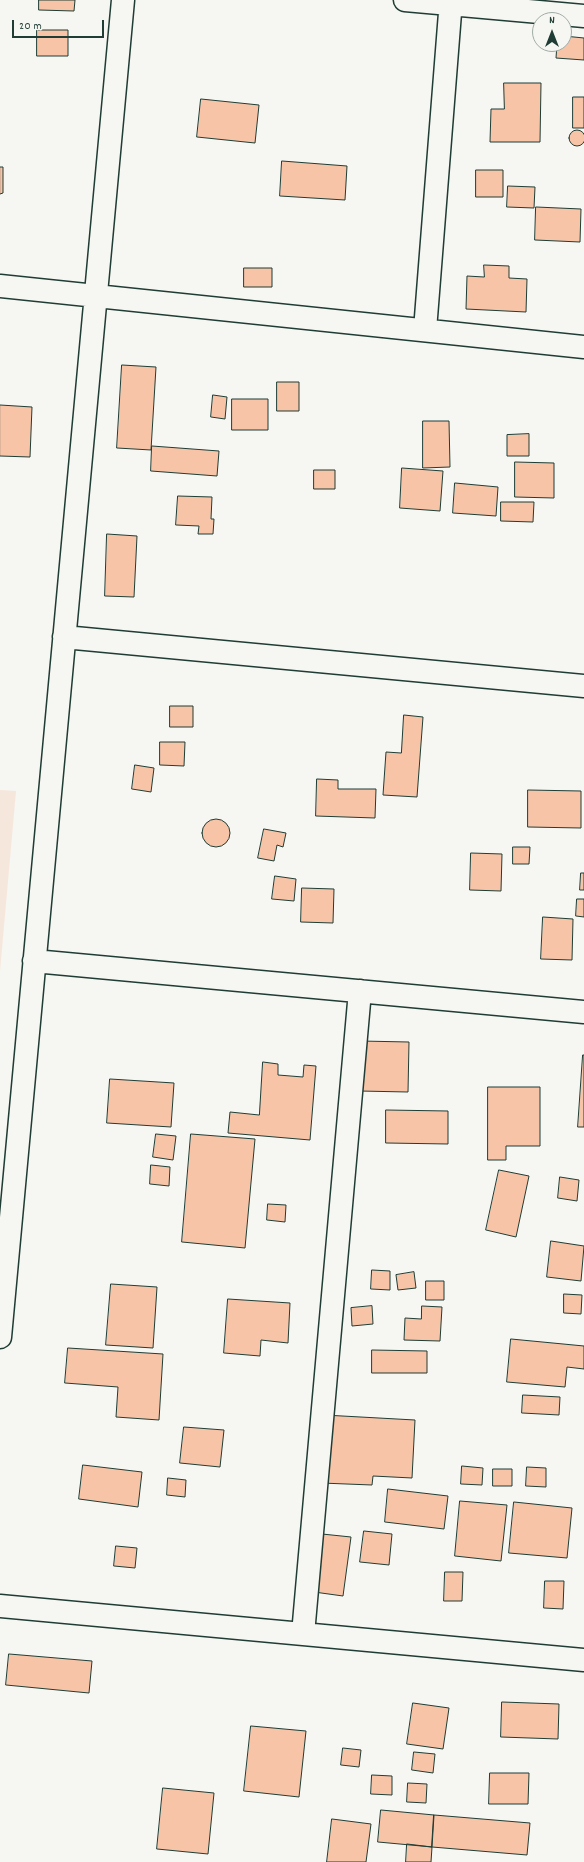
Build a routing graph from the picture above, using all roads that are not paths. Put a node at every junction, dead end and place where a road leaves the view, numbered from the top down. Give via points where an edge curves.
1 (123, 0) edge
2 (405, 0) edge
3 (450, 2) edge
4 (584, 16) edge
5 (0, 286) edge
6 (97, 296) junction
7 (425, 330) junction
8 (584, 347) edge
9 (64, 637) junction
10 (584, 686) edge
11 (34, 961) junction
12 (360, 991) junction
13 (584, 1012) edge
14 (9, 1152) edge
15 (0, 1337) edge
16 (0, 1606) edge
17 (303, 1634) junction
18 (584, 1660) edge

1 - 6 street
2 - 3 street
3 - 4 street
3 - 7 street
5 - 6 street
6 - 7 street
6 - 9 street
7 - 8 street
9 - 10 street
9 - 11 street
11 - 12 street
11 - 14 street
12 - 13 street
12 - 17 street
14 - 15 street
16 - 17 street
17 - 18 street

